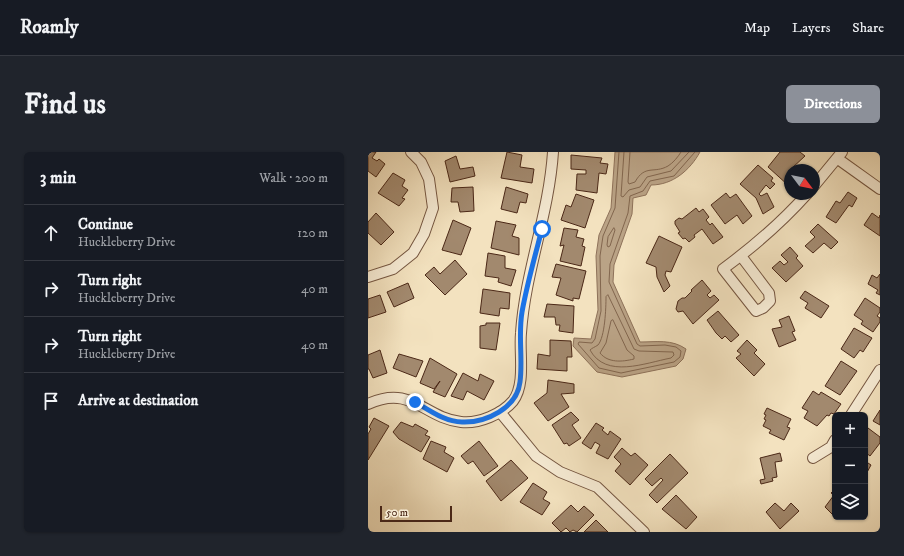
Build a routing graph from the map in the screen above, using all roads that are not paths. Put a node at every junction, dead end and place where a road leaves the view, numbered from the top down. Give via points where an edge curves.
1 (411, 152) edge
2 (553, 152) edge
3 (840, 156) edge
4 (820, 179) edge
5 (880, 189) edge
6 (802, 200) edge
7 (741, 256) junction
8 (368, 276) edge
9 (880, 370) edge
10 (368, 404) edge
11 (500, 412) junction
12 (853, 412) edge
13 (832, 444) edge
14 (813, 458) dead end
15 (644, 532) edge

1 - 8 street via 421,162 428,179 433,208 424,234 412,253 393,269
2 - 11 street via 542,229 522,313 520,383 514,400
3 - 4 street
3 - 5 street
6 - 7 street
7 - 7 street via 724,269 756,311 770,301 769,293
9 - 12 street
10 - 11 street via 394,397 415,402 439,416 462,422 484,420
11 - 15 street via 536,456 560,472 597,487
13 - 14 street

